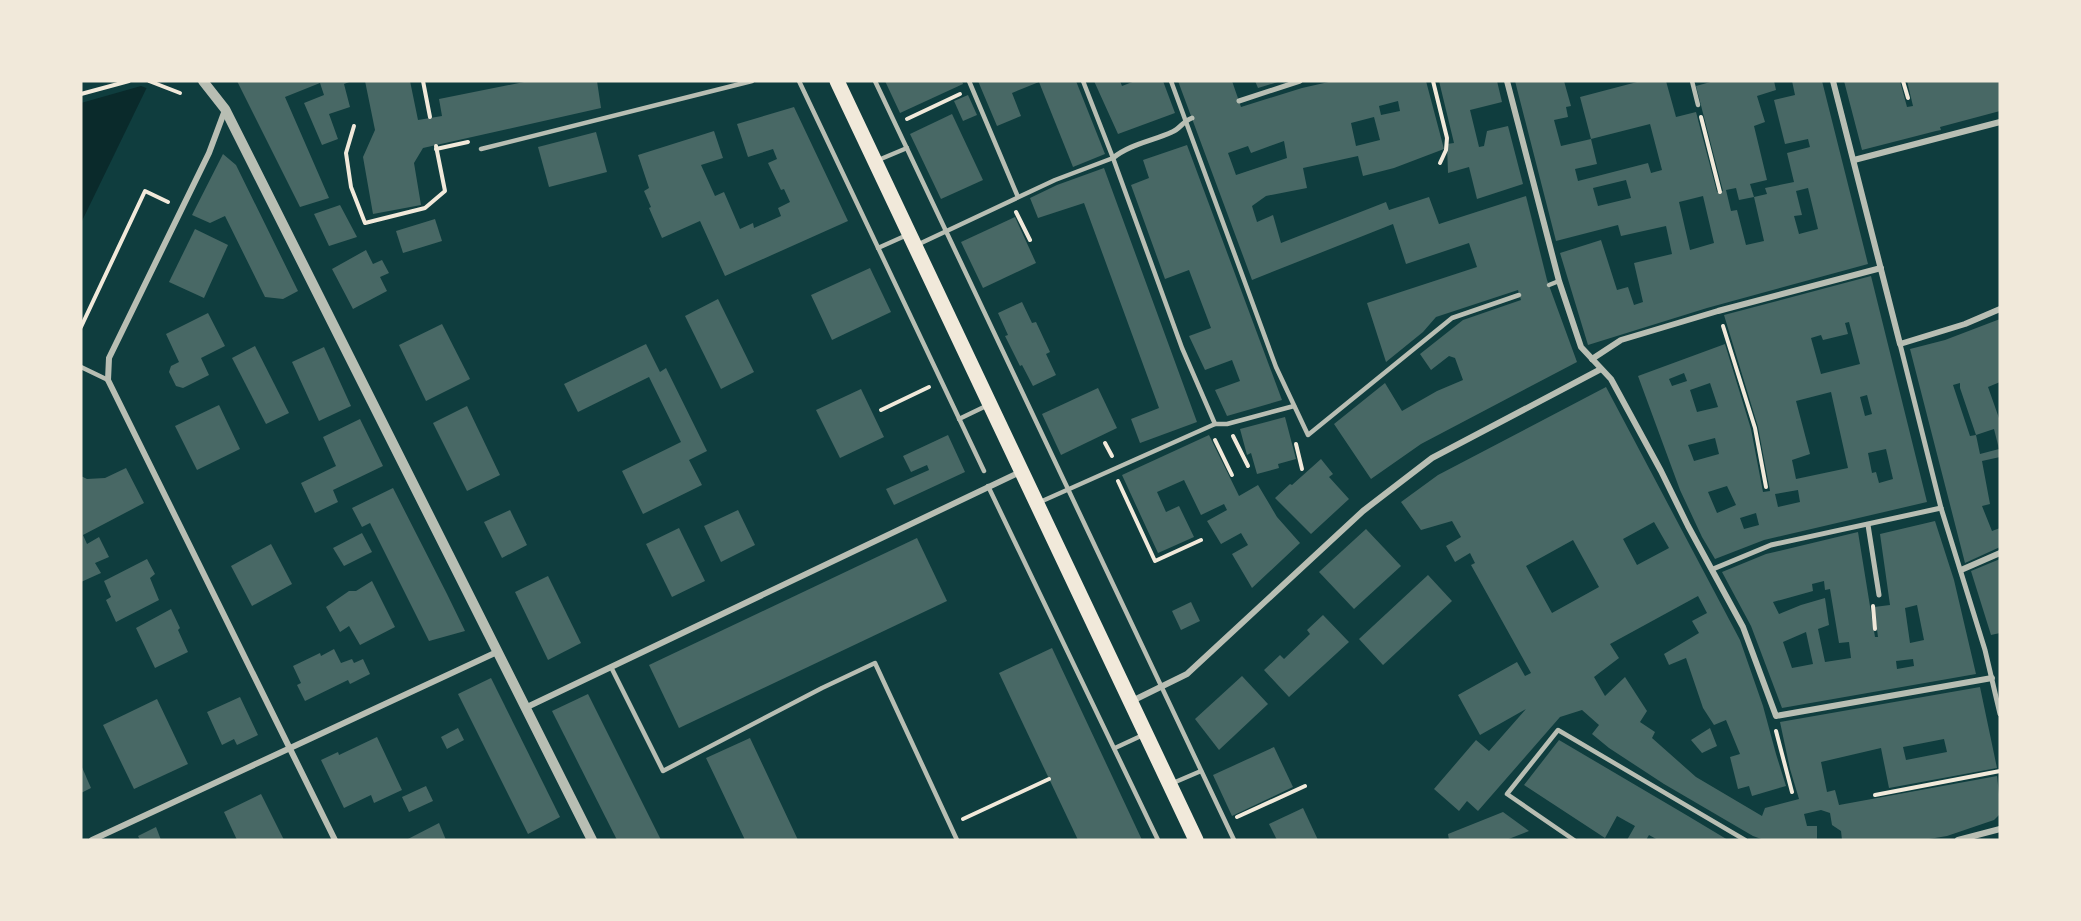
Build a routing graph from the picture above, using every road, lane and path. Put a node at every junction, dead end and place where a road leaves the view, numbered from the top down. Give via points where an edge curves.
1 (129, 81) edge
2 (149, 81) edge
3 (203, 81) edge
4 (423, 81) edge
5 (752, 81) edge
6 (799, 81) edge
7 (837, 81) edge
8 (875, 81) edge
9 (969, 81) edge
10 (1083, 81) edge
11 (1171, 81) edge
12 (1300, 81) edge
13 (1433, 81) edge
14 (1507, 81) edge
15 (1692, 81) edge
16 (1833, 81) edge
17 (1903, 81) edge
18 (972, 88) junction
19 (180, 93) dead end
20 (81, 94) edge
21 (1908, 98) dead end
22 (1239, 101) dead end
23 (1698, 105) joint
24 (225, 109) junction
25 (430, 117) dead end
26 (1192, 118) dead end
27 (1185, 120) junction
28 (2000, 122) edge
29 (896, 124) junction
30 (354, 126) dead end
31 (436, 146) dead end
32 (907, 148) junction
33 (481, 149) dead end
34 (1113, 158) junction
35 (1854, 160) junction
36 (875, 161) junction
37 (1440, 163) dead end
38 (1720, 192) dead end
39 (1018, 197) junction
40 (1011, 200) junction
41 (182, 209) junction
42 (946, 231) junction
43 (912, 240) junction
44 (1030, 240) dead end
45 (878, 248) junction
46 (1881, 268) junction
47 (1559, 281) junction
48 (1549, 285) dead end
49 (1519, 295) dead end
50 (2000, 309) edge
51 (1718, 311) junction
52 (81, 327) edge
53 (1900, 344) junction
54 (1592, 359) junction
55 (81, 367) edge
56 (1601, 369) junction
57 (108, 380) junction
58 (941, 381) junction
59 (990, 404) junction
60 (1294, 406) junction
61 (881, 410) dead end
62 (959, 419) junction
63 (1215, 424) junction
64 (1227, 424) junction
65 (1208, 427) junction
66 (1248, 466) dead end
67 (1113, 470) junction
68 (984, 471) dead end
69 (1021, 472) junction
70 (1232, 475) dead end
71 (988, 486) junction
72 (1766, 487) dead end
73 (1068, 489) junction
74 (1036, 503) junction
75 (1941, 508) junction
76 (1868, 525) junction
77 (1201, 540) dead end
78 (2000, 553) edge
79 (1713, 569) junction
80 (1961, 570) junction
81 (1879, 596) joint
82 (1875, 629) dead end
83 (497, 652) junction
84 (611, 667) junction
85 (1992, 678) junction
86 (1162, 688) junction
87 (1130, 702) junction
88 (525, 708) junction
89 (2000, 714) edge
90 (1776, 716) junction
91 (1145, 734) junction
92 (290, 748) junction
93 (1115, 748) junction
94 (1201, 771) junction
95 (2000, 771) edge
96 (1049, 779) dead end
97 (1170, 785) junction
98 (1305, 786) dead end
99 (1792, 792) dead end
100 (1875, 795) dead end
101 (1226, 823) junction
102 (950, 825) junction
103 (2000, 830) edge
104 (92, 840) edge
105 (335, 840) edge
106 (592, 840) edge
107 (957, 840) edge
108 (1158, 840) edge
109 (1196, 840) edge
110 (1234, 840) edge
111 (1574, 840) edge
112 (1745, 840) edge
113 (1958, 840) edge

1 - 20 path
2 - 19 path
3 - 24 street
4 - 25 path
5 - 33 lane
6 - 45 lane
7 - 36 main road
8 - 29 lane
9 - 18 lane
10 - 34 lane
11 - 27 lane
12 - 22 street
13 - 37 path via 1447,138
14 - 47 street
15 - 23 lane
16 - 35 street
17 - 21 path
18 - 29 path
18 - 39 lane
23 - 38 path
24 - 41 street
24 - 83 street
26 - 27 street
27 - 34 street via 1176,131 1121,151
27 - 60 lane
28 - 35 street
29 - 32 lane
30 - 31 path via 346,153 351,187 365,223 425,207 445,191
32 - 36 lane
32 - 42 lane
34 - 39 lane
34 - 63 lane via 1182,348
35 - 46 street
36 - 43 main road
39 - 40 lane
40 - 42 lane
40 - 44 path
41 - 52 path via 145,191
41 - 57 street via 109,358
42 - 43 lane
42 - 73 lane
43 - 45 lane
43 - 59 main road
45 - 58 lane
46 - 51 street
46 - 53 street
47 - 48 lane
47 - 54 street via 1581,347
49 - 60 lane via 1452,318 1308,435
50 - 53 street
51 - 54 street via 1621,340
51 - 72 path via 1755,428
53 - 75 street
54 - 56 street
55 - 57 lane
56 - 79 street via 1611,378
56 - 86 street via 1432,458 1389,489 1187,674
57 - 92 street
58 - 61 path
58 - 62 lane
59 - 62 lane
59 - 69 main road
60 - 64 lane
62 - 68 lane
63 - 64 lane
63 - 65 lane
64 - 66 path
65 - 67 lane
65 - 70 path
67 - 73 lane
67 - 77 path via 1155,561
69 - 71 street
69 - 74 main road
71 - 84 street
71 - 93 lane
73 - 74 lane
73 - 86 lane
74 - 87 main road
75 - 76 street
75 - 80 street
76 - 79 street via 1771,545
76 - 81 street
78 - 80 street
79 - 90 street via 1743,627
80 - 85 street
81 - 82 path via 1872,607
83 - 88 street
83 - 92 street
84 - 88 street
84 - 102 lane via 663,771 875,663
85 - 89 street
85 - 90 street
86 - 87 street
86 - 94 lane
87 - 91 main road
88 - 106 street
90 - 99 path via 1774,723
91 - 93 lane
91 - 97 main road
92 - 104 street
92 - 105 street
93 - 108 lane
94 - 97 lane
94 - 101 lane
95 - 100 path
96 - 102 path
97 - 109 main road
98 - 101 path
101 - 110 lane
102 - 107 lane
103 - 113 street
111 - 112 lane via 1507,794 1558,730

